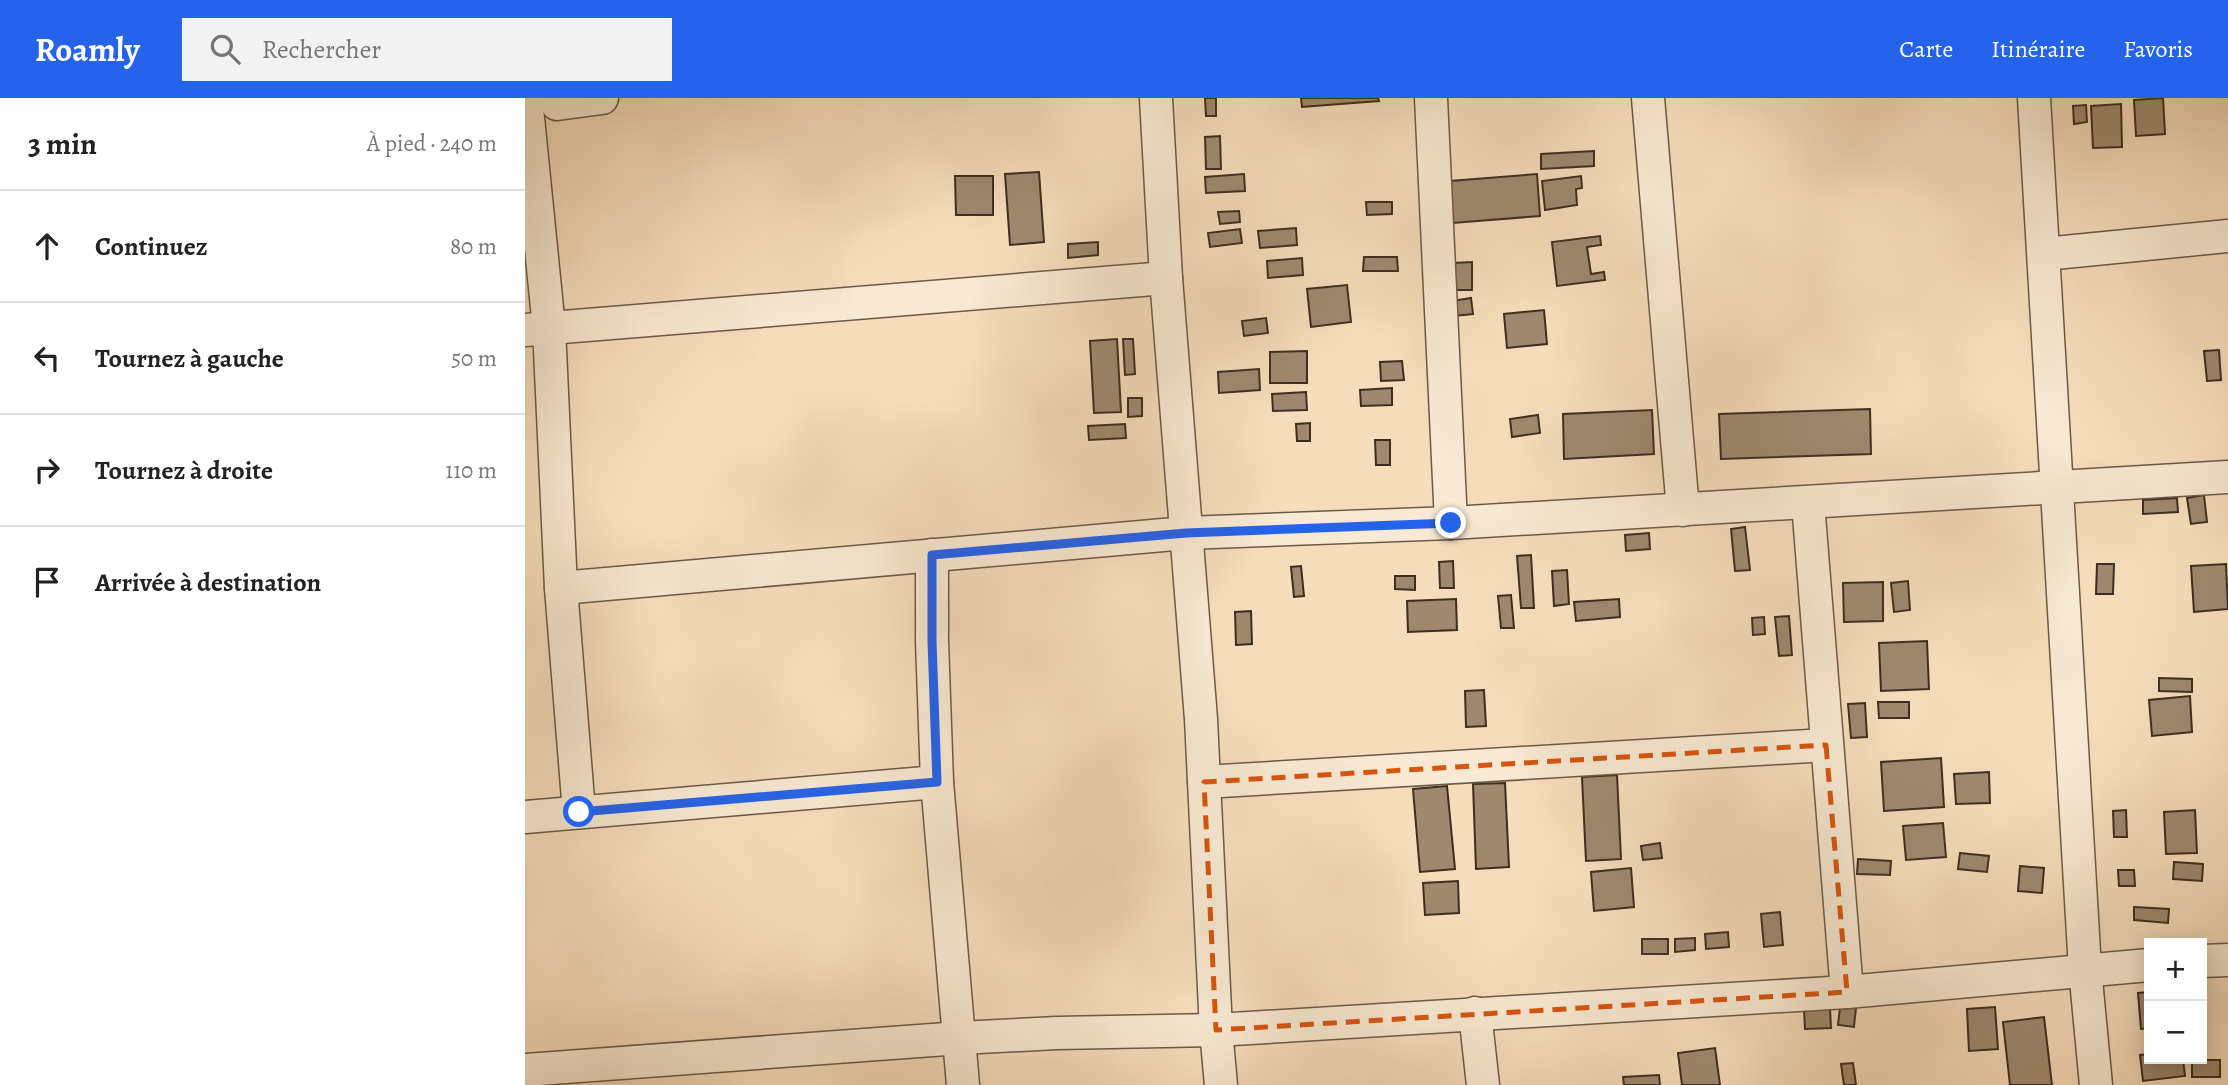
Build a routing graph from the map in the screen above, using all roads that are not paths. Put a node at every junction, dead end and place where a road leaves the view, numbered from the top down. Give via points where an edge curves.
1 (526, 98) edge
2 (602, 98) edge
3 (1156, 98) edge
4 (1431, 98) edge
5 (1648, 98) edge
6 (2034, 98) edge
7 (557, 104) dead end
8 (2228, 236) edge
9 (2044, 254) junction
10 (1166, 278) junction
11 (537, 329) edge
12 (2228, 477) edge
13 (2057, 488) junction
14 (1808, 503) junction
15 (1683, 510) junction
16 (1451, 523) junction
17 (1186, 533) junction
18 (932, 555) junction
19 (561, 587) junction
20 (1826, 745) junction
21 (937, 782) junction
22 (1203, 782) junction
23 (579, 812) junction
24 (525, 817) edge
25 (2228, 960) edge
26 (2207, 961) edge
27 (2144, 965) edge
28 (2085, 970) junction
29 (1847, 992) junction
30 (1475, 1013) junction
31 (1216, 1030) junction
32 (960, 1038) junction
33 (525, 1070) edge
34 (963, 1085) edge
35 (1221, 1085) edge
36 (1483, 1085) edge
37 (2097, 1085) edge

1 - 11 street
2 - 7 street
3 - 10 street
4 - 16 street
5 - 15 street
6 - 9 street
8 - 9 street
9 - 13 street
10 - 11 street
10 - 17 street
11 - 19 street
12 - 13 street
13 - 14 street
13 - 28 street
14 - 15 street
14 - 20 street
15 - 16 street
16 - 17 street
17 - 18 street
17 - 22 street
18 - 19 street
18 - 21 street
19 - 23 street
20 - 22 street
20 - 29 street
21 - 23 street
21 - 32 street
22 - 31 street
23 - 24 street
25 - 26 street
27 - 28 street
28 - 29 street
28 - 37 street
29 - 30 street
30 - 31 street
30 - 36 street
31 - 32 street
31 - 35 street
32 - 33 street
32 - 34 street

